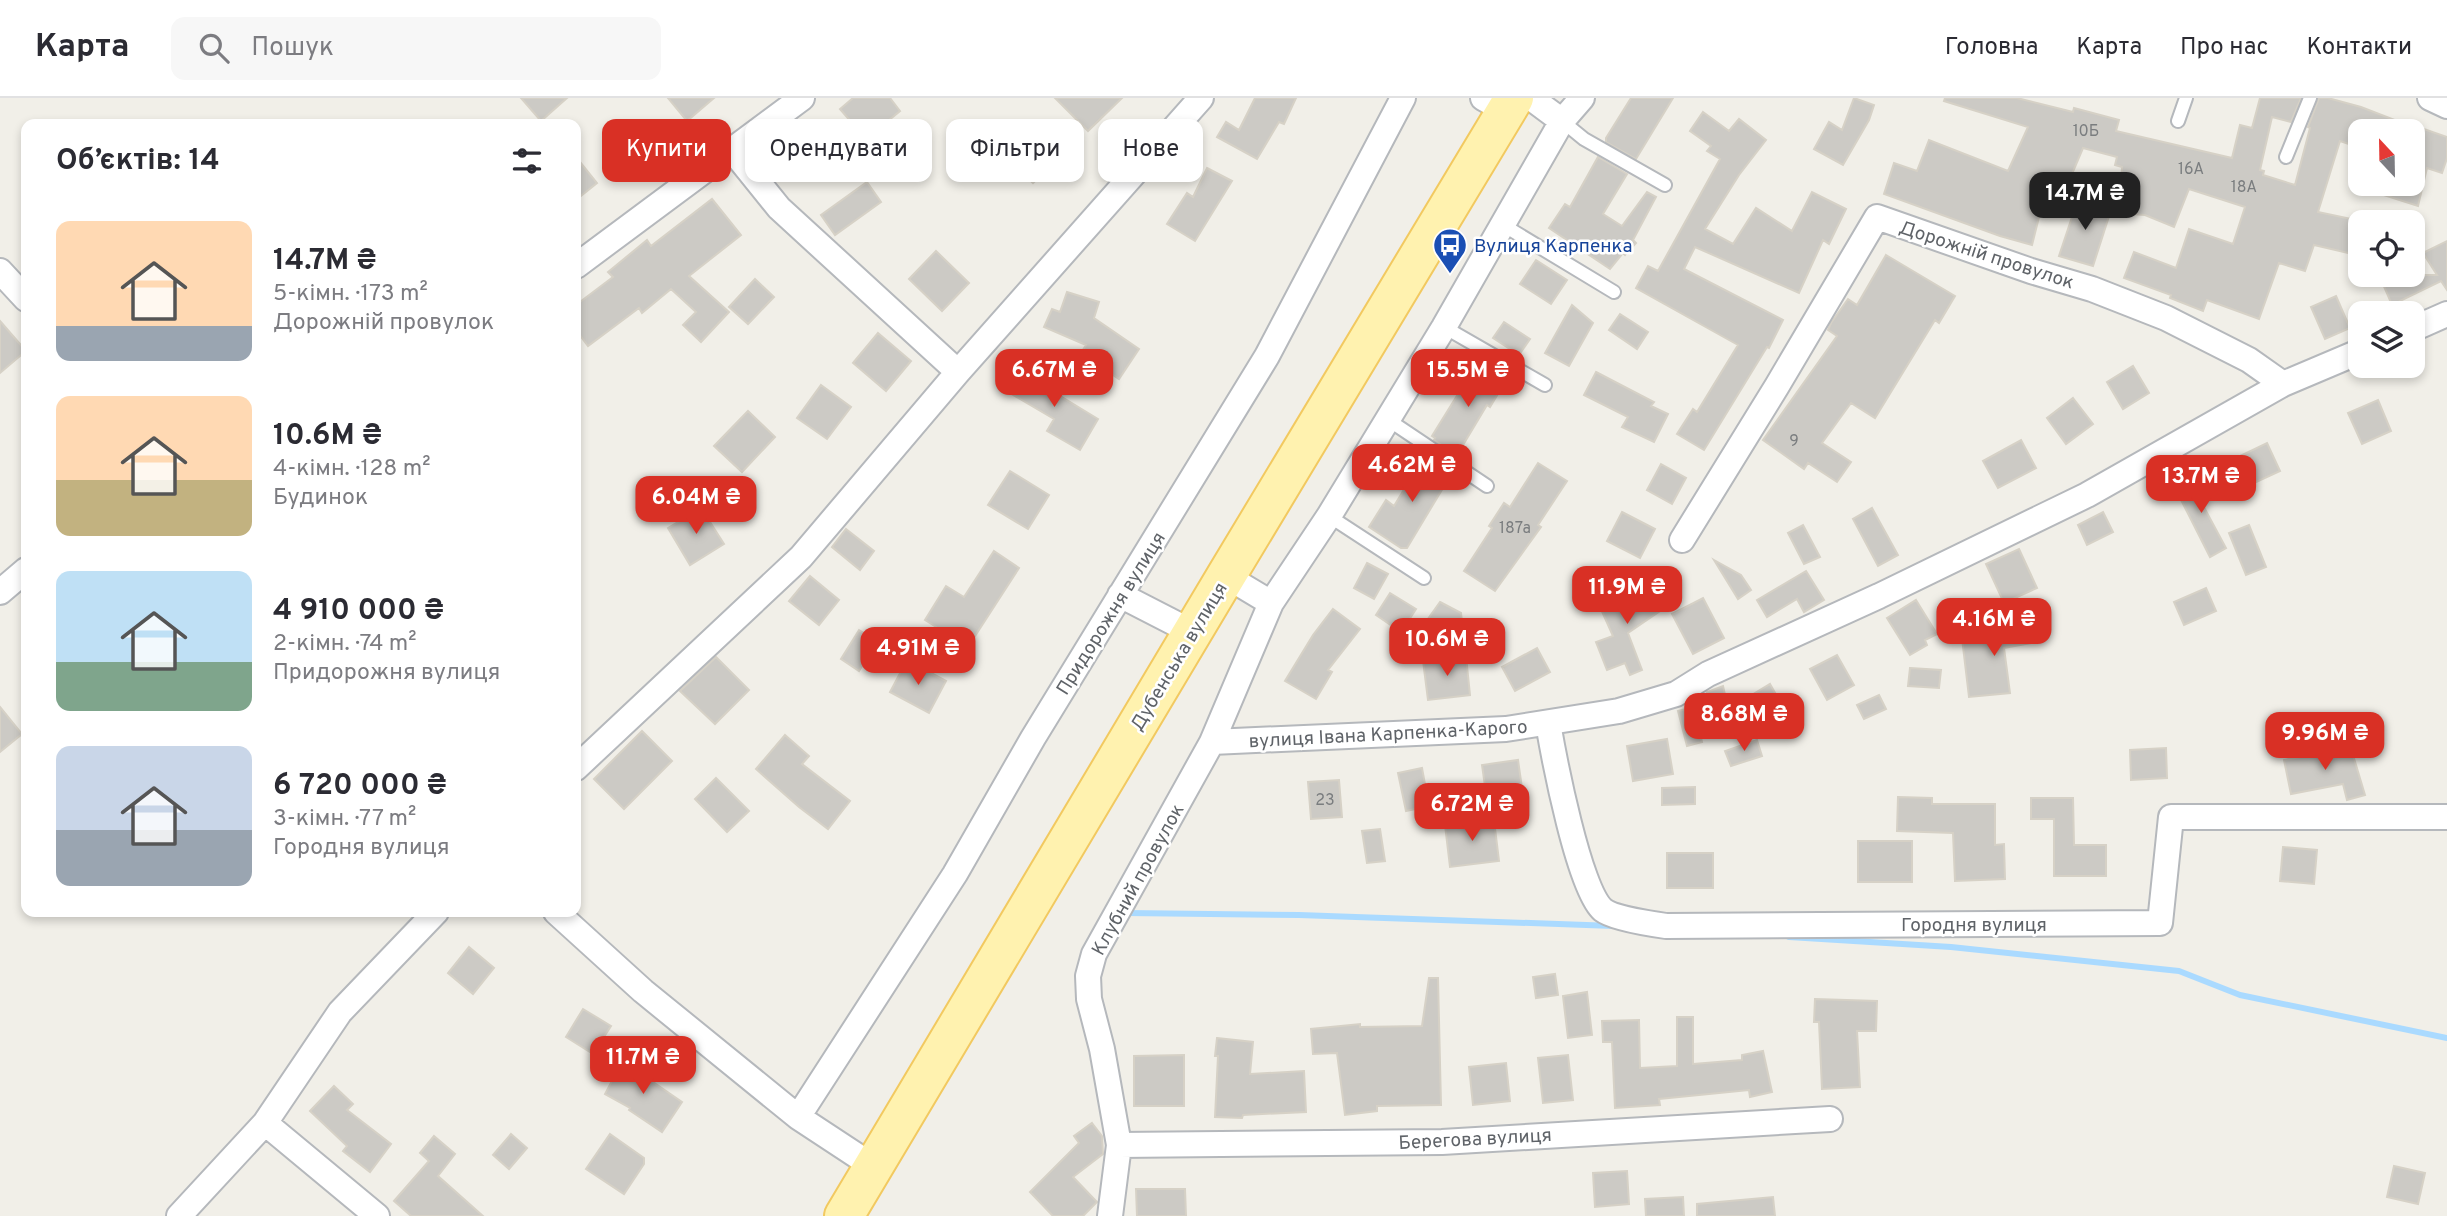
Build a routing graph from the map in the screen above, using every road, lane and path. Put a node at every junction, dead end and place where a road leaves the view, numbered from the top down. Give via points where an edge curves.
1 (802, 98) edge
2 (1201, 98) edge
3 (1403, 98) edge
4 (1581, 98) edge
5 (2186, 98) edge
6 (2310, 98) edge
7 (2430, 98) edge
8 (1509, 101) edge
9 (2447, 106) edge
10 (1562, 121) junction
11 (2178, 121) dead end
12 (733, 151) junction
13 (2286, 158) dead end
14 (1665, 185) dead end
15 (1503, 225) junction
16 (581, 262) edge
17 (0, 271) edge
18 (1614, 292) dead end
19 (21, 294) edge
20 (2447, 314) edge
21 (2425, 324) edge
22 (1444, 327) junction
23 (2348, 356) edge
24 (958, 372) junction
25 (2283, 384) junction
26 (1545, 385) dead end
27 (1387, 419) junction
28 (1488, 486) dead end
29 (1329, 516) junction
30 (1682, 540) dead end
31 (21, 574) edge
32 (1226, 576) junction
33 (1424, 578) dead end
34 (0, 592) edge
35 (1120, 595) junction
36 (1270, 603) junction
37 (1192, 632) junction
38 (1548, 723) junction
39 (1212, 743) junction
40 (581, 763) edge
41 (2447, 817) edge
42 (431, 917) edge
43 (562, 917) edge
44 (797, 1116) junction
45 (1830, 1119) dead end
46 (265, 1123) junction
47 (1119, 1145) junction
48 (874, 1167) junction
49 (179, 1216) edge
50 (377, 1216) edge
51 (844, 1216) edge
52 (1110, 1216) edge

1 - 12 street
2 - 24 street
3 - 35 street, Придорожня вулиця via 1267,356
4 - 10 street, Клубний провулок
5 - 11 lane
6 - 13 lane
7 - 9 street
8 - 10 street
8 - 32 main road, Дубенська вулиця
10 - 14 lane via 1584,139
10 - 15 street, Клубний провулок
12 - 16 street
12 - 24 street via 779,208
15 - 18 lane
15 - 22 street, Клубний провулок
17 - 19 street
20 - 21 street
22 - 26 lane
22 - 27 street, Клубний провулок
23 - 25 street, вулиця Івана Карпенка-Карого
24 - 40 street via 801,557
25 - 30 street, Дорожній провулок via 2249,360 2166,318 1877,218
25 - 38 street, вулиця Івана Карпенка-Карого via 2087,495 1708,674 1676,694 1619,711
27 - 28 lane
27 - 29 street, Клубний провулок
29 - 33 lane
29 - 36 street, Клубний провулок
31 - 34 street
32 - 36 street
32 - 37 main road, Дубенська вулиця
35 - 37 street
35 - 44 street, Придорожня вулиця via 955,874
36 - 39 street, Клубний провулок
37 - 48 main road, Дубенська вулиця
38 - 39 street, вулиця Івана Карпенка-Карого
38 - 41 street, Городня вулиця via 1558,781 1588,889 1604,911 1666,926 2160,923 2171,817
39 - 47 street, Клубний провулок via 1094,954 1088,976
42 - 46 street via 340,1012
43 - 44 street via 643,991
44 - 48 street
45 - 47 street, Берегова вулиця via 1443,1142
46 - 49 street
46 - 50 street
47 - 52 street, Клубний провулок
48 - 51 main road, Дубенська вулиця

